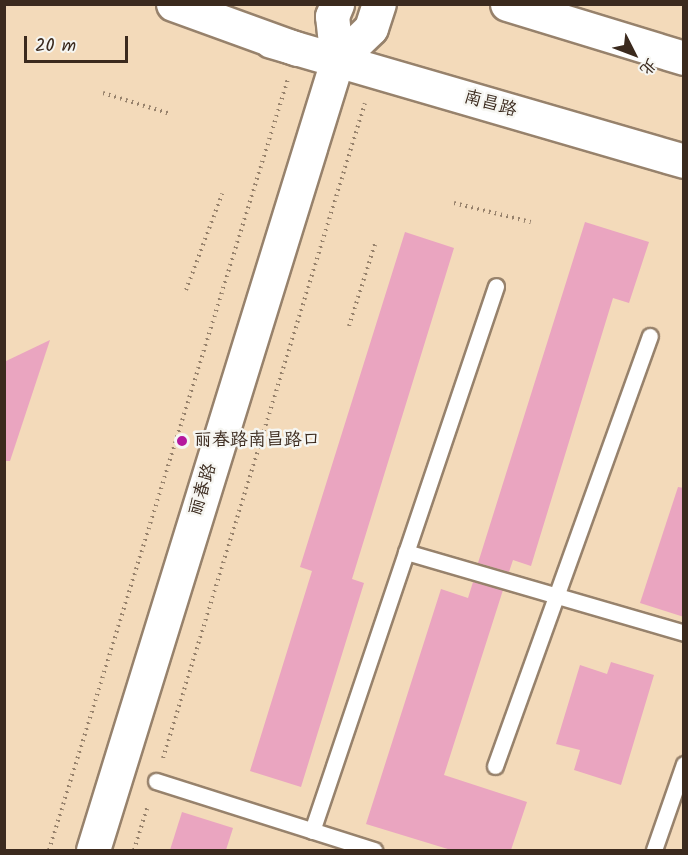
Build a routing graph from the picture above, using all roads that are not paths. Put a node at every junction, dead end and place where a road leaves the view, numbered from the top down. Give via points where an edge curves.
1 (151, 4) edge
2 (173, 4) edge
3 (337, 4) edge
4 (379, 4) edge
5 (507, 4) edge
6 (297, 49) junction
7 (684, 58) edge
8 (337, 61) junction
9 (684, 161) edge
10 (496, 286) dead end
11 (650, 336) dead end
12 (406, 552) junction
13 (556, 596) junction
14 (684, 633) edge
15 (684, 764) edge
16 (495, 766) dead end
17 (156, 781) road end
18 (312, 831) junction
19 (93, 850) edge
20 (374, 850) edge
21 (654, 850) edge

1 - 6 main road, 南昌路
2 - 6 main road, 南昌路
3 - 8 main road via 332,16
4 - 8 main road via 371,28
5 - 7 main road
6 - 8 main road, 南昌路
8 - 9 main road, 南昌路
8 - 19 main road, 丽春路
10 - 12 lane
11 - 13 lane
12 - 13 lane
12 - 18 lane
13 - 14 lane
13 - 16 lane
15 - 21 lane
17 - 18 lane
18 - 20 lane

